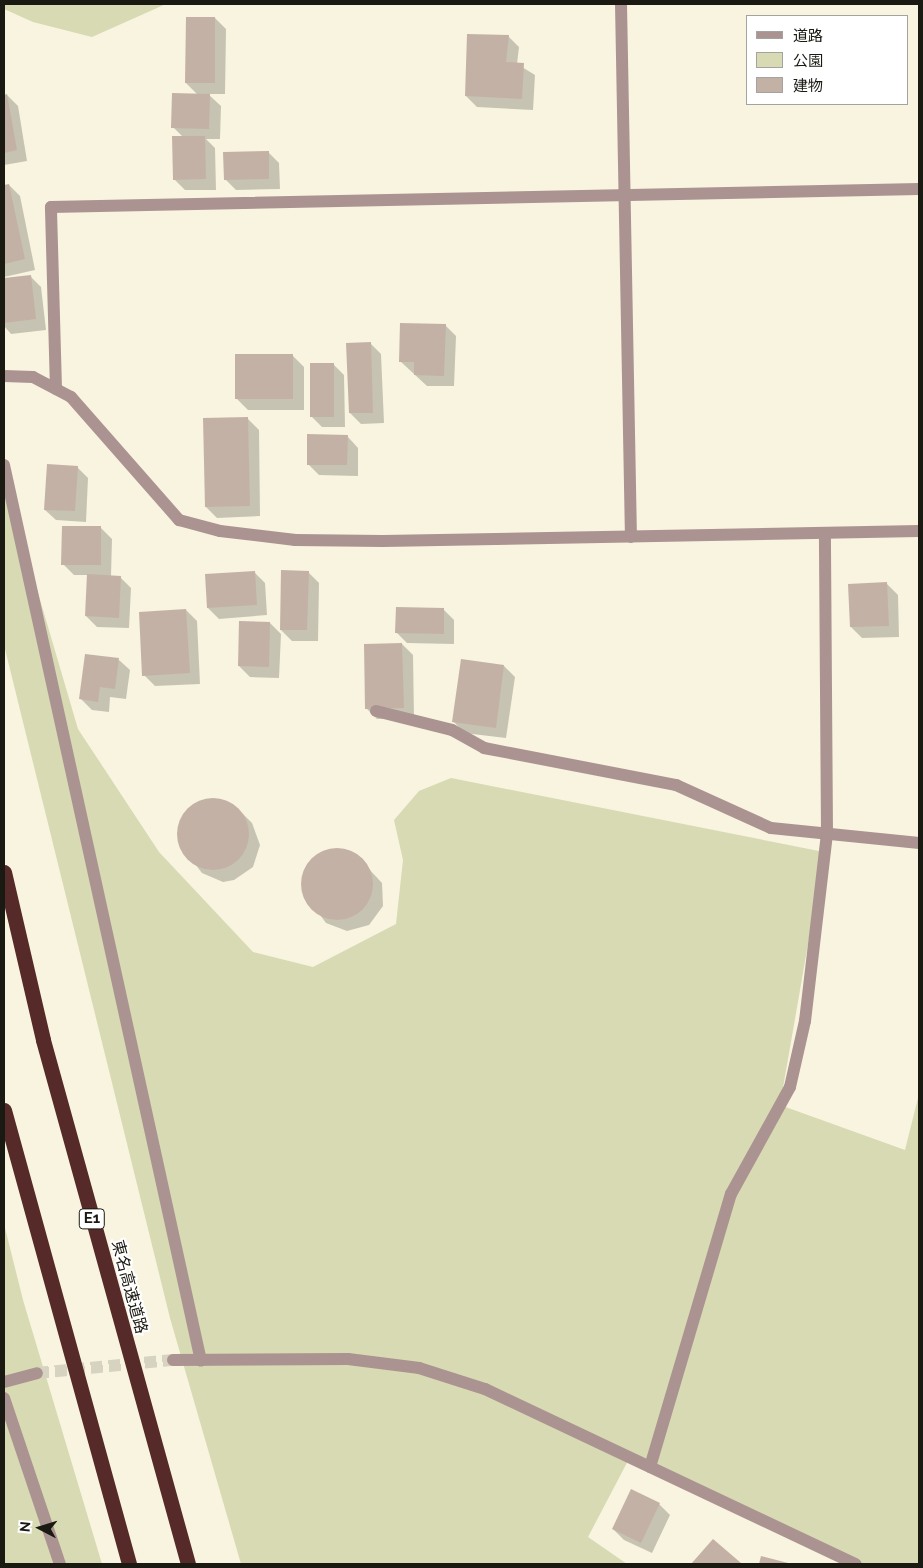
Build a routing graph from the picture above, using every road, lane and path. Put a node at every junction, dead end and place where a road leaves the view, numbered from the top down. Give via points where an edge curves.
1 (620, 4) edge
2 (919, 189) edge
3 (622, 195) junction
4 (4, 376) edge
5 (56, 389) junction
6 (4, 465) edge
7 (919, 531) edge
8 (825, 533) junction
9 (631, 537) junction
10 (376, 711) dead end
11 (827, 834) junction
12 (919, 843) edge
13 (4, 872) edge
14 (4, 1110) edge
15 (173, 1360) tunnel mouth
16 (201, 1361) junction
17 (37, 1373) tunnel mouth
18 (4, 1382) edge
19 (4, 1398) edge
20 (650, 1467) junction
21 (60, 1564) edge
22 (129, 1564) edge
23 (188, 1564) edge
24 (856, 1564) edge

1 - 3 street
2 - 3 street
3 - 5 street via 51,207
3 - 9 street
4 - 5 street via 33,377
5 - 9 street via 71,397 179,520 220,531 295,540
6 - 16 street
7 - 8 street
8 - 9 street
8 - 11 street
10 - 11 street via 452,730 484,748 676,784 771,828
11 - 12 street
11 - 20 street via 805,1021 790,1088 731,1194
13 - 23 highway, 東名高速道路 / E1 via 43,1040
14 - 22 highway
15 - 16 street
16 - 20 street via 348,1359 419,1368 485,1389
17 - 18 street
19 - 21 street
20 - 24 street

